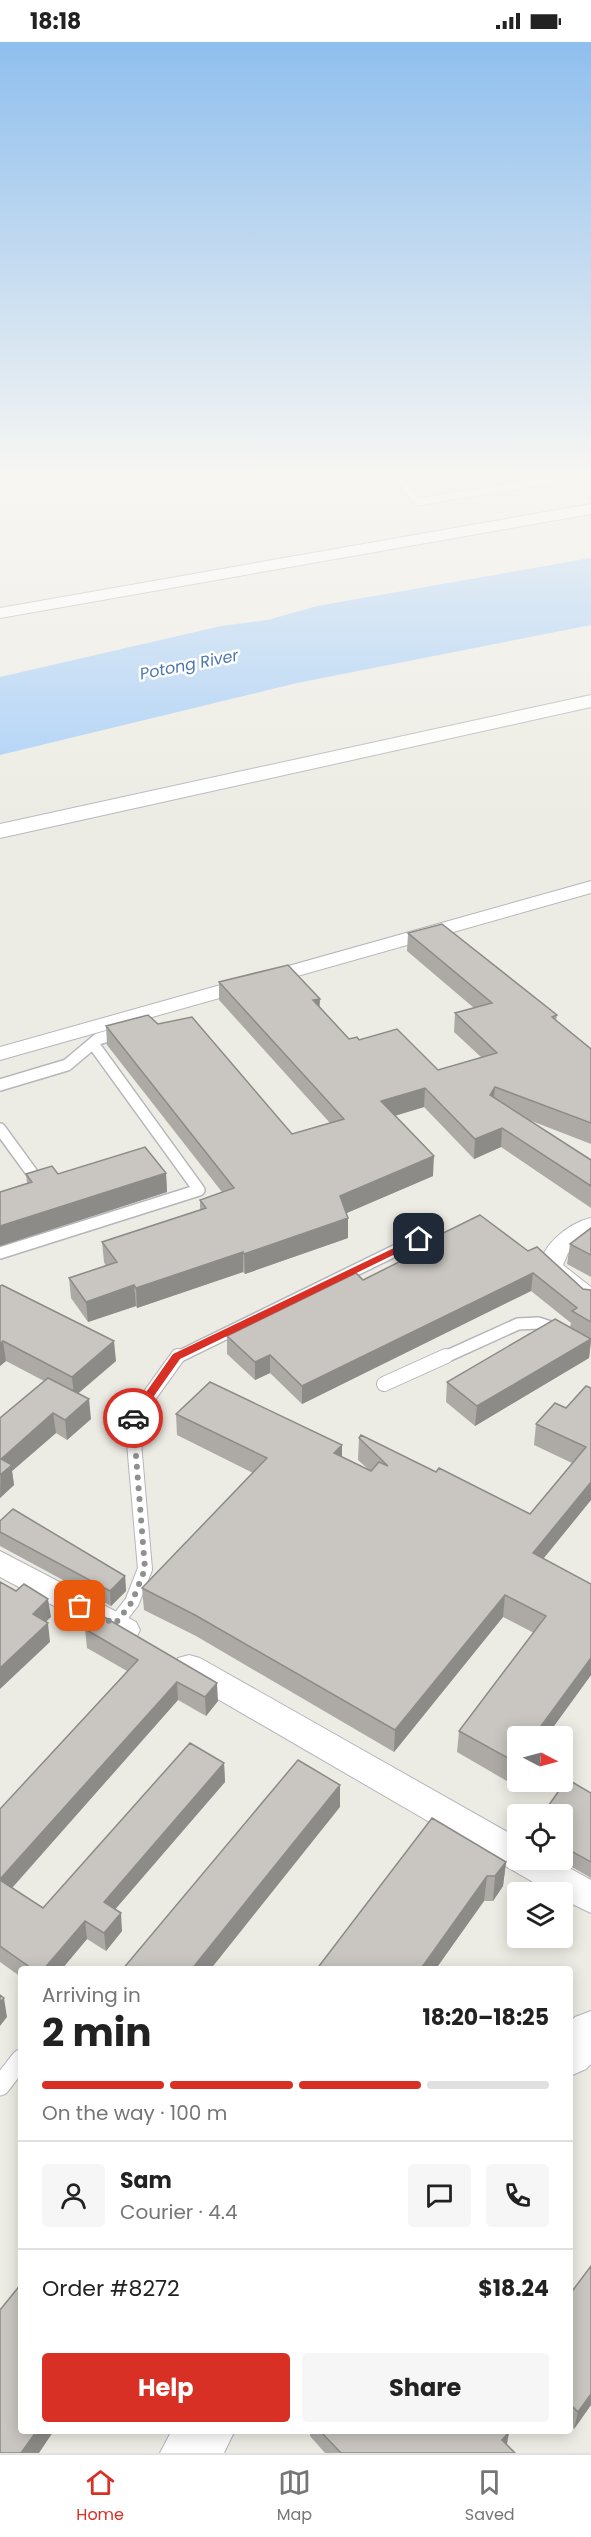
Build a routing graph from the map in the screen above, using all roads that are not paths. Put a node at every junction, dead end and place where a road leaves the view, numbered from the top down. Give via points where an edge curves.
1 (151, 587) edge
2 (0, 613) edge
3 (591, 701) edge
4 (0, 831) edge
5 (591, 887) edge
6 (130, 1030) edge
7 (94, 1045) junction
8 (0, 1054) edge
9 (0, 1084) edge
10 (0, 1129) edge
11 (35, 1177) edge
12 (591, 1225) edge
13 (419, 1239) dead end
14 (0, 1253) edge
15 (591, 1299) edge
16 (573, 1339) edge
17 (384, 1384) dead end
18 (0, 1562) edge
19 (115, 1624) junction
20 (507, 1850) edge
21 (542, 1870) edge
22 (591, 1898) edge
23 (591, 2032) edge
24 (573, 2051) edge
25 (18, 2064) edge
26 (0, 2086) edge

1 - 2 street
3 - 4 main road
5 - 8 street
6 - 7 lane via 98,1039
7 - 9 lane via 67,1065
7 - 14 lane via 199,1190
10 - 11 lane
12 - 15 street via 558,1248 551,1268
13 - 19 lane via 176,1357 132,1419 145,1569 132,1602
16 - 17 lane via 556,1327 518,1324
18 - 19 street via 27,1580
19 - 20 street
21 - 22 street
23 - 24 street
25 - 26 lane

